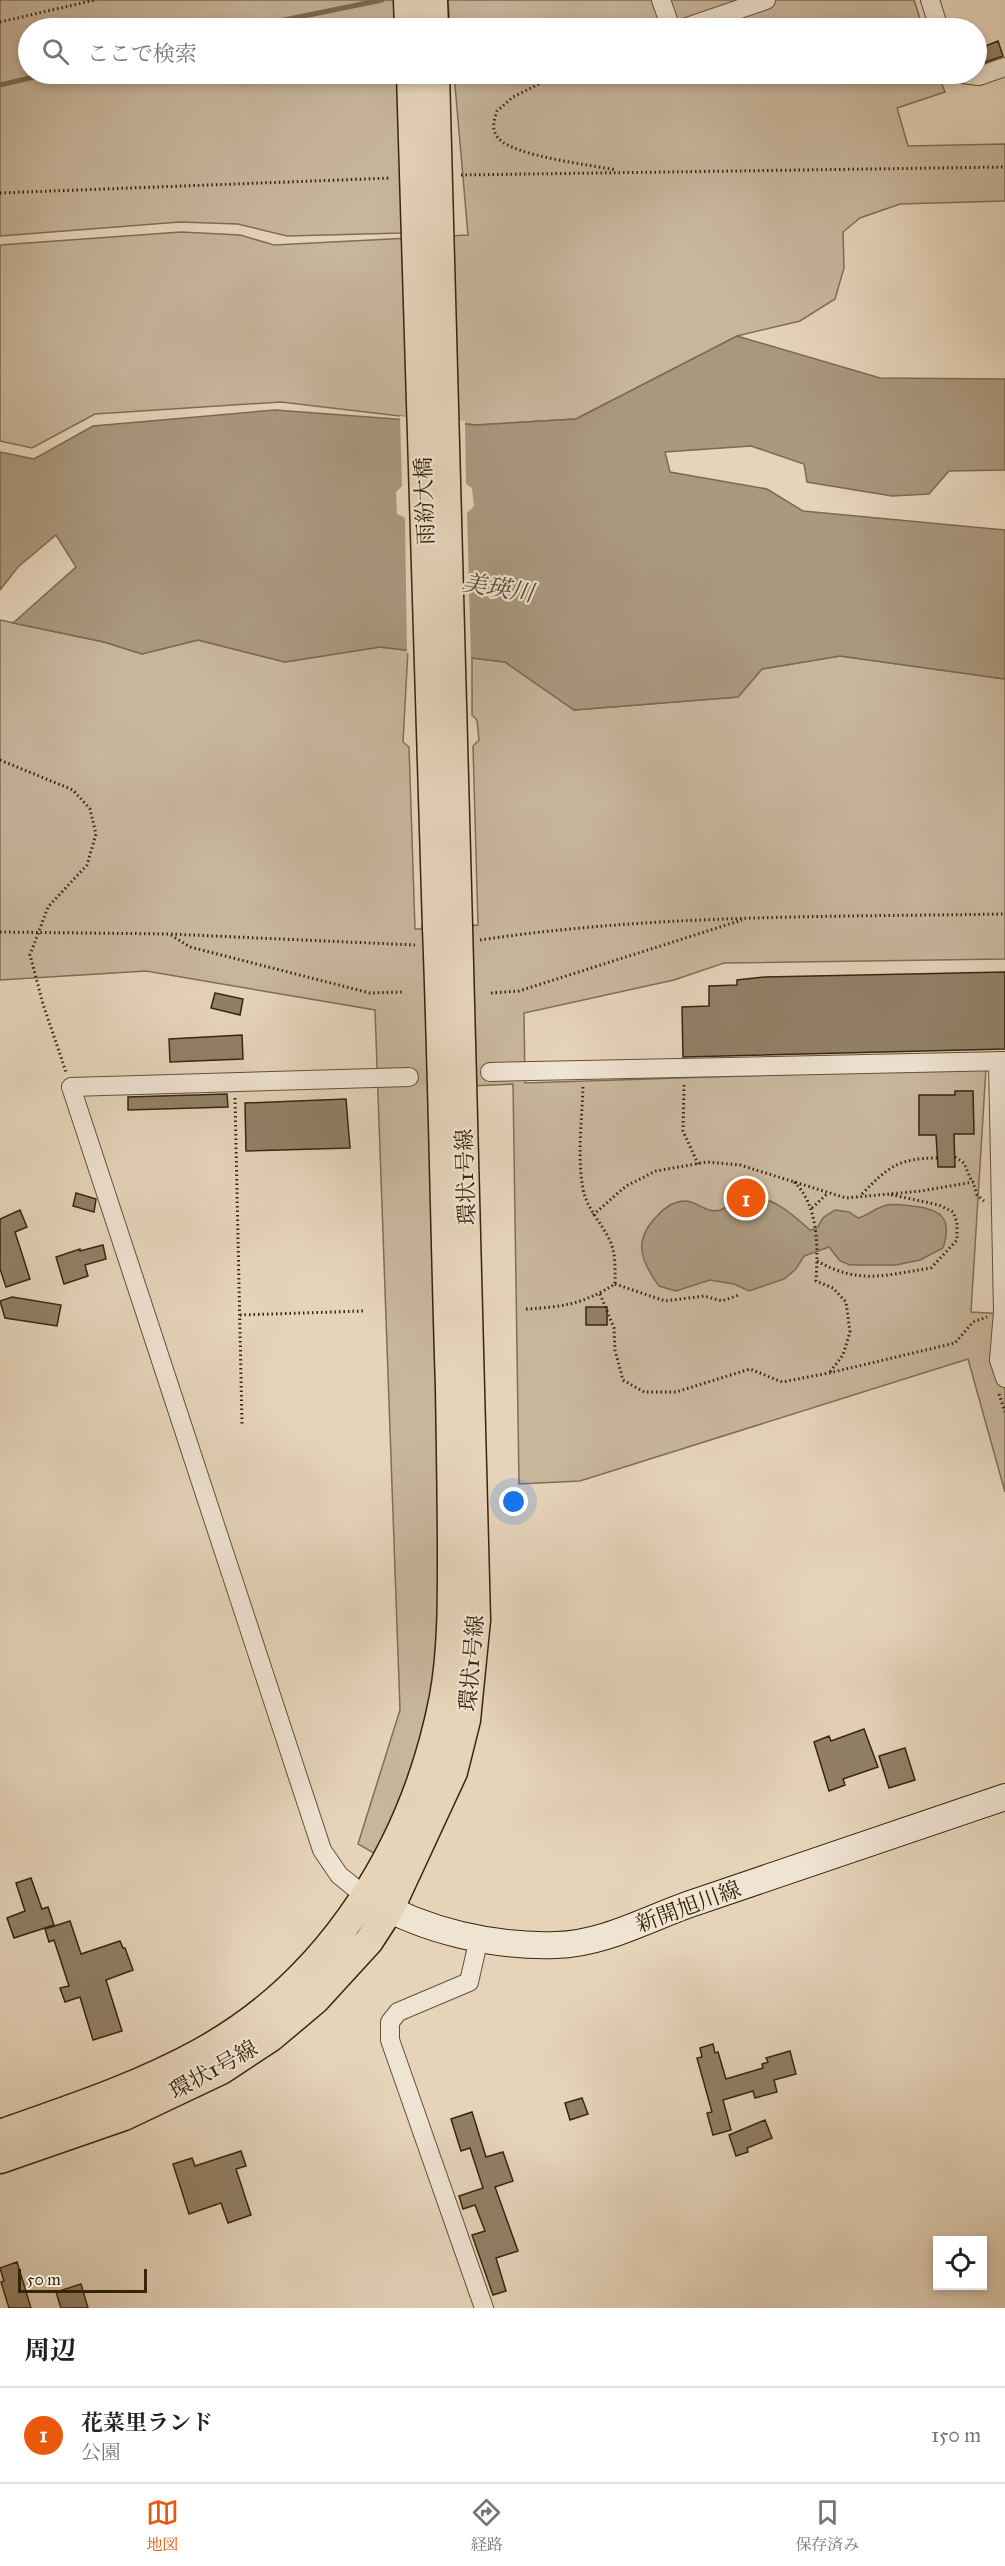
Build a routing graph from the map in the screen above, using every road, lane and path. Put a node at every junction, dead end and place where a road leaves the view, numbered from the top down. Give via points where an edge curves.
1 (95, 0) edge
2 (408, 0) edge
3 (433, 0) edge
4 (661, 0) edge
5 (766, 0) edge
6 (930, 0) edge
7 (409, 18) edge
8 (434, 18) edge
9 (667, 18) edge
10 (713, 18) edge
11 (936, 18) edge
12 (0, 22) edge
13 (1005, 67) edge
14 (987, 73) edge
15 (411, 84) edge
16 (435, 84) edge
17 (539, 84) edge
18 (1005, 167) edge
19 (625, 172) junction
20 (461, 175) dead end
21 (402, 177) dead end
22 (0, 193) edge
23 (0, 760) edge
24 (1005, 914) edge
25 (746, 918) junction
26 (0, 932) edge
27 (40, 932) junction
28 (169, 933) junction
29 (448, 936) junction
30 (403, 992) dead end
31 (491, 993) dead end
32 (1001, 1061) edge
33 (685, 1067) junction
34 (583, 1069) junction
35 (490, 1072) tunnel mouth
36 (409, 1077) tunnel mouth
37 (234, 1082) junction
38 (71, 1087) junction
39 (955, 1157) dead end
40 (937, 1158) dead end
41 (699, 1164) junction
42 (793, 1181) junction
43 (973, 1182) junction
44 (828, 1193) junction
45 (883, 1193) junction
46 (861, 1196) junction
47 (1001, 1203) junction
48 (812, 1208) junction
49 (593, 1215) junction
50 (817, 1261) junction
51 (615, 1284) junction
52 (600, 1293) junction
53 (739, 1295) dead end
54 (526, 1309) dead end
55 (364, 1311) dead end
56 (1003, 1312) junction
57 (240, 1315) junction
58 (829, 1373) junction
59 (1005, 1378) edge
60 (242, 1424) dead end
61 (1005, 1797) edge
62 (378, 1904) junction
63 (479, 1938) junction
64 (0, 2134) edge
65 (0, 2159) edge
66 (484, 2308) edge

1 - 12 path
2 - 7 main road
3 - 8 main road
4 - 9 street
5 - 10 street
6 - 11 street
13 - 14 street
15 - 29 main road, 雨紛大橋, bridge
16 - 29 main road, 雨紛大橋, bridge
17 - 19 path via 513,97 497,111 494,130 499,139 541,156
18 - 19 path
19 - 20 path
21 - 22 path
23 - 27 path via 73,790 90,808 96,834 87,865 48,907
24 - 25 path
25 - 29 path
25 - 31 path via 519,991
26 - 27 path
27 - 28 path
27 - 38 path via 30,955
28 - 29 path
28 - 30 path via 190,947 370,993
29 - 62 main road, 環状1号線 via 452,1617 444,1695 431,1753 388,1858
32 - 33 street
32 - 47 street
33 - 34 street
33 - 41 path via 683,1131
34 - 35 street
34 - 49 path via 581,1162 583,1190
36 - 37 street
37 - 38 street
37 - 57 path
38 - 62 street via 322,1851 339,1875
39 - 43 path via 964,1163
40 - 46 path via 900,1161 883,1172
41 - 42 path via 741,1165
41 - 49 path via 656,1171 626,1186
42 - 44 path
42 - 48 path
43 - 45 path
43 - 47 path via 977,1195 989,1204
44 - 46 path via 846,1198
44 - 48 path
45 - 46 path
45 - 50 path via 939,1205 953,1212 957,1240 931,1268 858,1278
47 - 56 street
48 - 50 path
49 - 51 path via 610,1241 616,1260
50 - 58 path via 816,1281 833,1288 846,1302 850,1332 843,1355
51 - 52 path
51 - 53 path via 665,1301 704,1296 722,1302
52 - 54 path via 563,1307
52 - 58 path via 614,1328 623,1380 644,1392 676,1392 750,1370 782,1382
55 - 57 path
56 - 58 path via 973,1322 955,1343
56 - 59 street via 999,1360
57 - 60 path
61 - 63 main road, 新開旭川線 via 608,1936 557,1945
62 - 63 main road, 新開旭川線
62 - 64 main road, 環状1号線 via 348,1924 302,1974 253,2018 201,2052 110,2096
62 - 65 main road, 環状1号線 via 369,1941 315,2000 271,2037 221,2070 124,2116
63 - 66 street via 469,1982 398,2012 390,2022 390,2040

